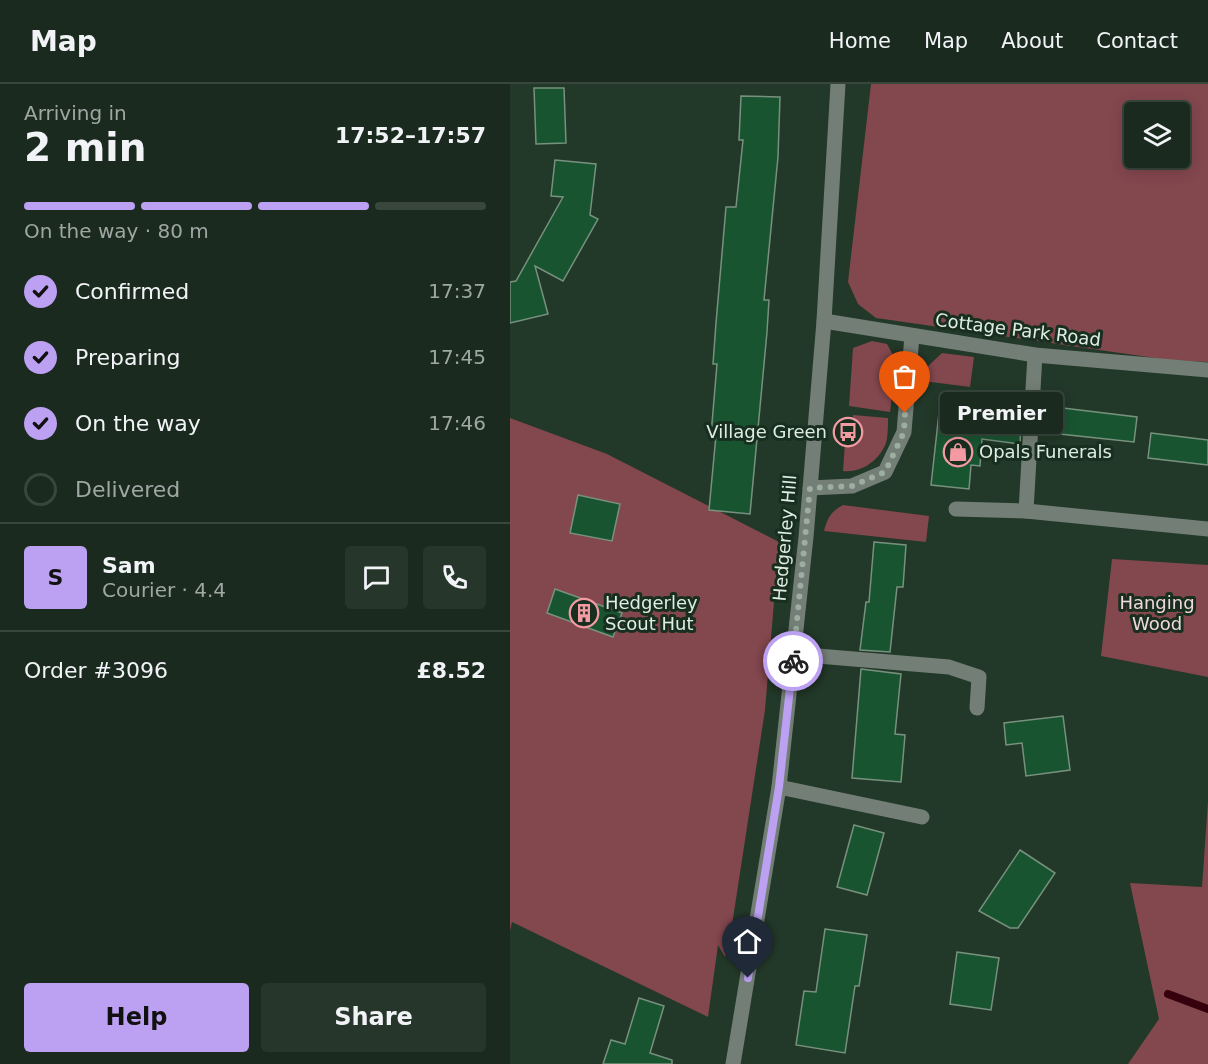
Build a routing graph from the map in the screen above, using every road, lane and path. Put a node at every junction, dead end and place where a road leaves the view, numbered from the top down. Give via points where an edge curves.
1 (838, 84) edge
2 (824, 321) junction
3 (912, 336) junction
4 (1035, 355) junction
5 (1208, 370) edge
6 (810, 488) junction
7 (956, 509) dead end
8 (1026, 511) junction
9 (1208, 529) edge
10 (794, 654) junction
11 (977, 708) dead end
12 (779, 787) junction
13 (922, 817) dead end
14 (734, 1064) edge

1 - 2 street, Hedgerley Hill
2 - 3 street, Cottage Park Road
2 - 6 street, Hedgerley Hill
3 - 4 street, Cottage Park Road
3 - 6 street via 904,432 885,472 852,486
4 - 5 street, Cottage Park Road
4 - 8 street
6 - 10 street, Hedgerley Hill
7 - 8 street
8 - 9 street
10 - 11 street via 949,667 979,677
10 - 12 street, Hedgerley Hill
12 - 13 street
12 - 14 street, Hedgerley Hill

